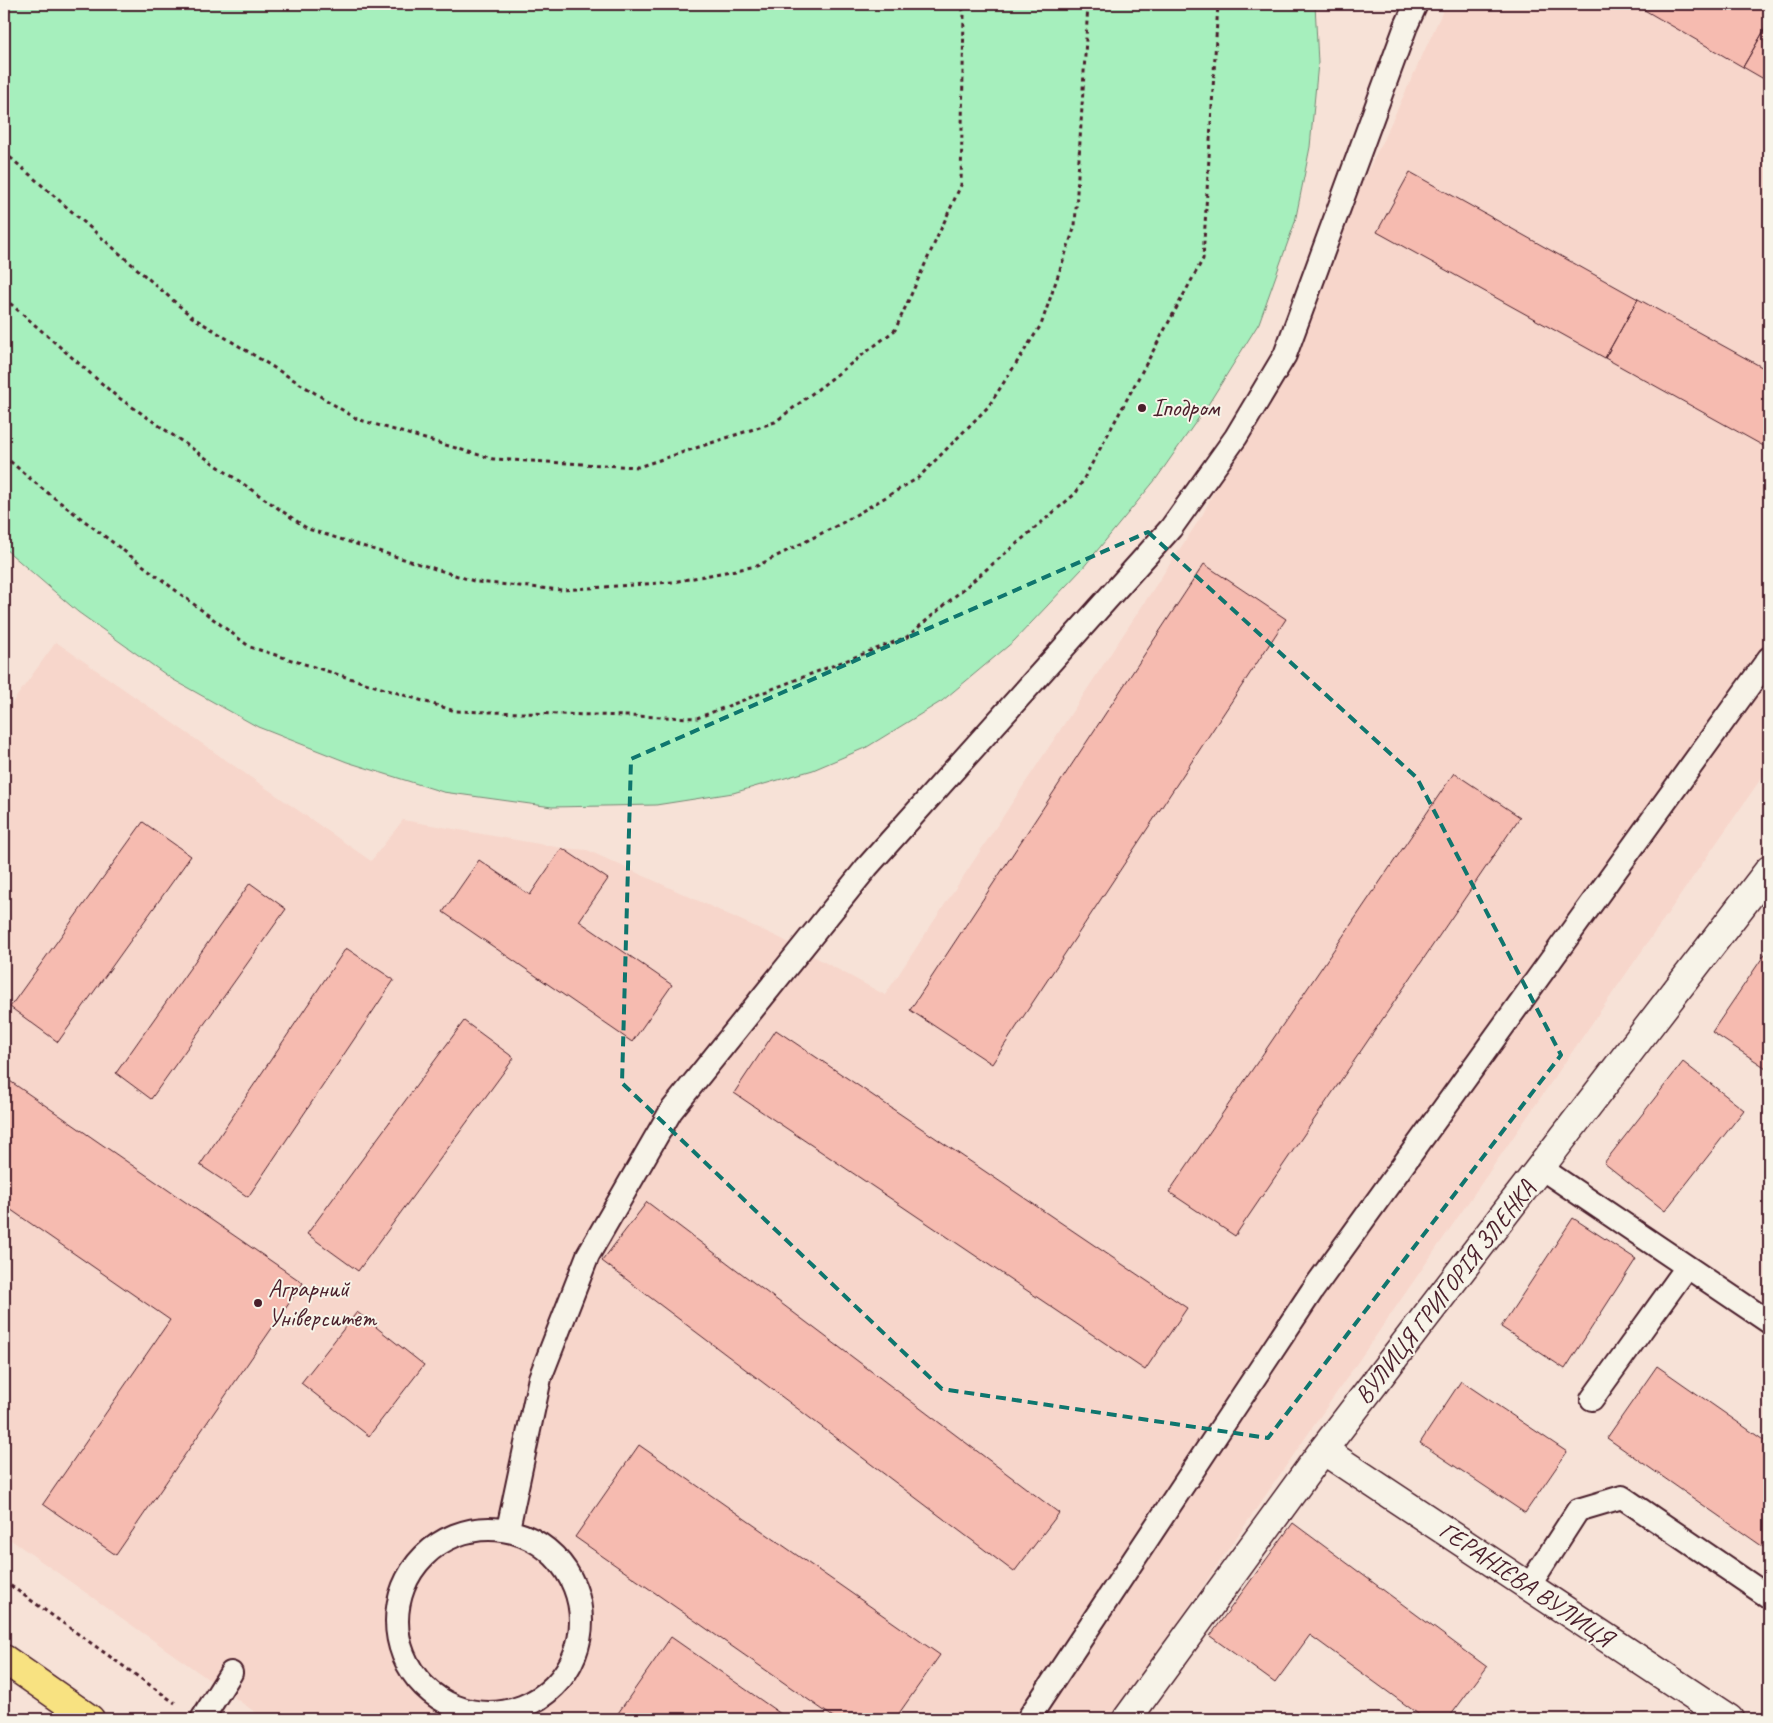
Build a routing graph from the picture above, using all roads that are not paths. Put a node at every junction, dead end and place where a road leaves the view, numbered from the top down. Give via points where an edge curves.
1 (1416, 4) edge
2 (1769, 658) edge
3 (1769, 870) edge
4 (1541, 1168) junction
5 (1688, 1267) junction
6 (1769, 1322) edge
7 (1592, 1399) dead end
8 (1323, 1450) junction
9 (508, 1529) junction
10 (1529, 1586) junction
11 (1769, 1597) edge
12 (4, 1659) edge
13 (231, 1673) dead end
14 (90, 1719) edge
15 (202, 1719) edge
16 (1028, 1719) edge
17 (1127, 1719) edge
18 (1729, 1719) edge

1 - 9 lane via 1285,355 1236,437 1171,528 867,867 670,1111 588,1255 540,1378
2 - 16 lane via 1312,1291
3 - 4 street, ВУЛИЦЯ ГРИГОРІЯ ЗЛЕНКА
4 - 5 lane
4 - 8 street, ВУЛИЦЯ ГРИГОРІЯ ЗЛЕНКА
5 - 6 lane
5 - 7 lane
8 - 10 street, ГЕРАНІЄВА ВУЛИЦЯ
8 - 17 street, ВУЛИЦЯ ГРИГОРІЯ ЗЛЕНКА
9 - 9 lane via 459,1532 418,1559 396,1602 399,1651 426,1692 470,1714 518,1711 535,1700 559,1684 581,1640 578,1592 552,1551
10 - 11 lane via 1578,1510 1622,1497
10 - 18 street, ГЕРАНІЄВА ВУЛИЦЯ
12 - 14 main road
13 - 15 lane

